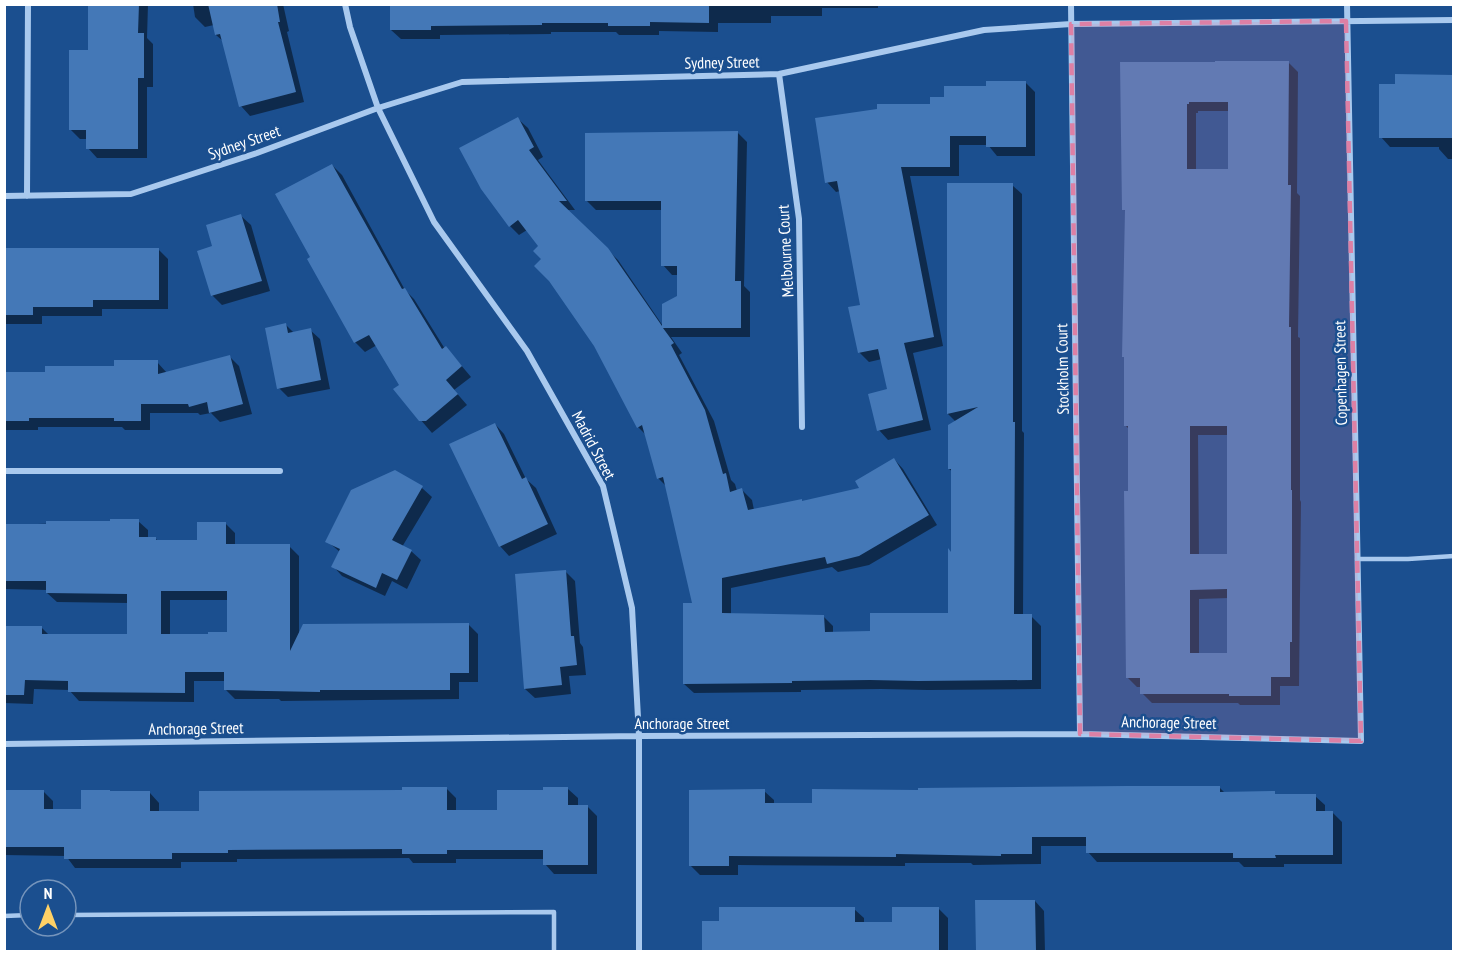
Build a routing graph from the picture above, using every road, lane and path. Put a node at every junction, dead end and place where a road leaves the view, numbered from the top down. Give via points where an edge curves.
1 (28, 4) edge
2 (345, 4) edge
3 (1071, 4) edge
4 (1347, 4) edge
5 (1454, 20) edge
6 (1346, 21) junction
7 (1071, 24) junction
8 (779, 74) junction
9 (378, 108) junction
10 (4, 196) edge
11 (27, 196) junction
12 (802, 427) dead end
13 (4, 471) edge
14 (280, 471) dead end
15 (1454, 556) edge
16 (1357, 559) junction
17 (1080, 734) junction
18 (639, 736) junction
19 (1360, 741) joint
20 (4, 744) edge
21 (78, 915) edge
22 (554, 951) edge
23 (639, 951) edge

1 - 11 street
2 - 9 street, Madrid Street
3 - 7 street, Stockholm Court
4 - 6 street, Copenhagen Street
5 - 6 street, Sydney Street
6 - 7 street, Sydney Street
6 - 16 street, Copenhagen Street
7 - 8 street, Sydney Street via 984,30
7 - 17 street, Stockholm Court
8 - 9 street, Sydney Street via 462,82
8 - 12 street, Melbourne Court via 799,219
9 - 11 street, Sydney Street via 131,194
9 - 18 street, Madrid Street via 434,222 527,351 603,486 632,608
10 - 11 street, Sydney Street
13 - 14 street
15 - 16 lane
16 - 19 street, Copenhagen Street
17 - 18 street, Anchorage Street
17 - 19 street, Anchorage Street
18 - 20 street, Anchorage Street
18 - 23 street, Madrid Street
21 - 22 lane via 554,912

